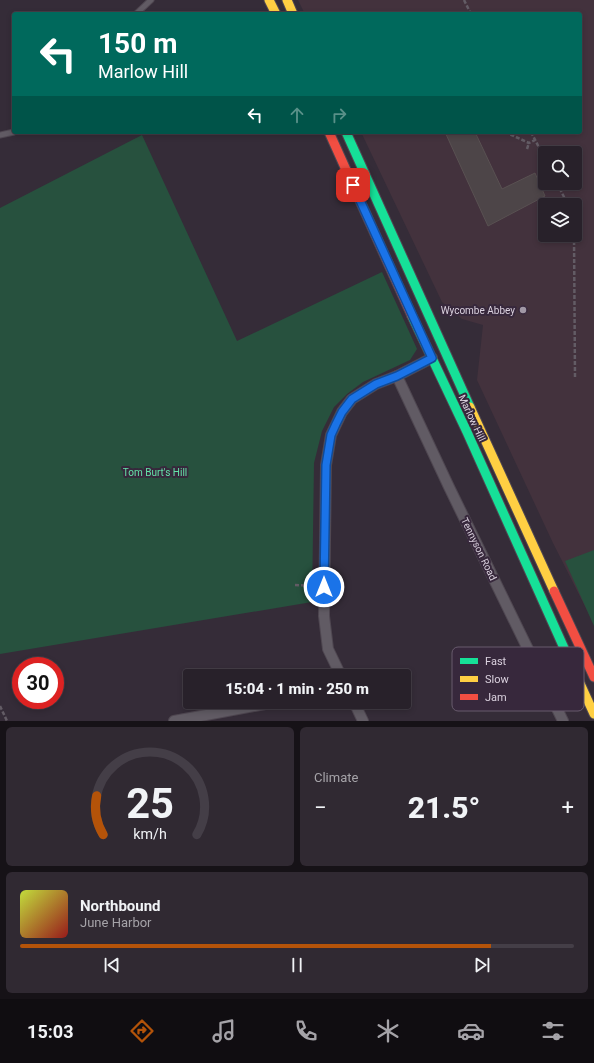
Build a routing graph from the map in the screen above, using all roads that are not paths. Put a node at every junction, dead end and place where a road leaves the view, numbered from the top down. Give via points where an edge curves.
1 (151, 0) edge
2 (269, 0) edge
3 (287, 0) edge
4 (138, 12) edge
5 (275, 12) edge
6 (293, 12) edge
7 (12, 132) edge
8 (330, 134) edge
9 (347, 134) edge
10 (0, 135) edge
11 (432, 358) junction
12 (397, 376) junction
13 (527, 647) edge
14 (564, 647) edge
15 (580, 647) edge
16 (584, 655) edge
17 (338, 669) edge
18 (594, 677) edge
19 (584, 692) edge
20 (240, 709) edge
21 (357, 709) edge
22 (558, 711) edge
23 (594, 714) edge
24 (177, 721) edge
25 (363, 721) edge
26 (563, 721) edge

1 - 4 lane
2 - 5 main road
3 - 6 main road
7 - 10 lane
8 - 11 main road, Marlow Hill
9 - 15 main road, Marlow Hill
11 - 12 street
11 - 14 main road, Marlow Hill
12 - 13 street, Tennyson Road
12 - 17 street via 376,384 352,399 342,412 331,435 326,465 324,616 328,649
16 - 18 main road, Marlow Hill
19 - 23 main road, Marlow Hill
20 - 24 street
21 - 25 street
22 - 26 street, Tennyson Road

